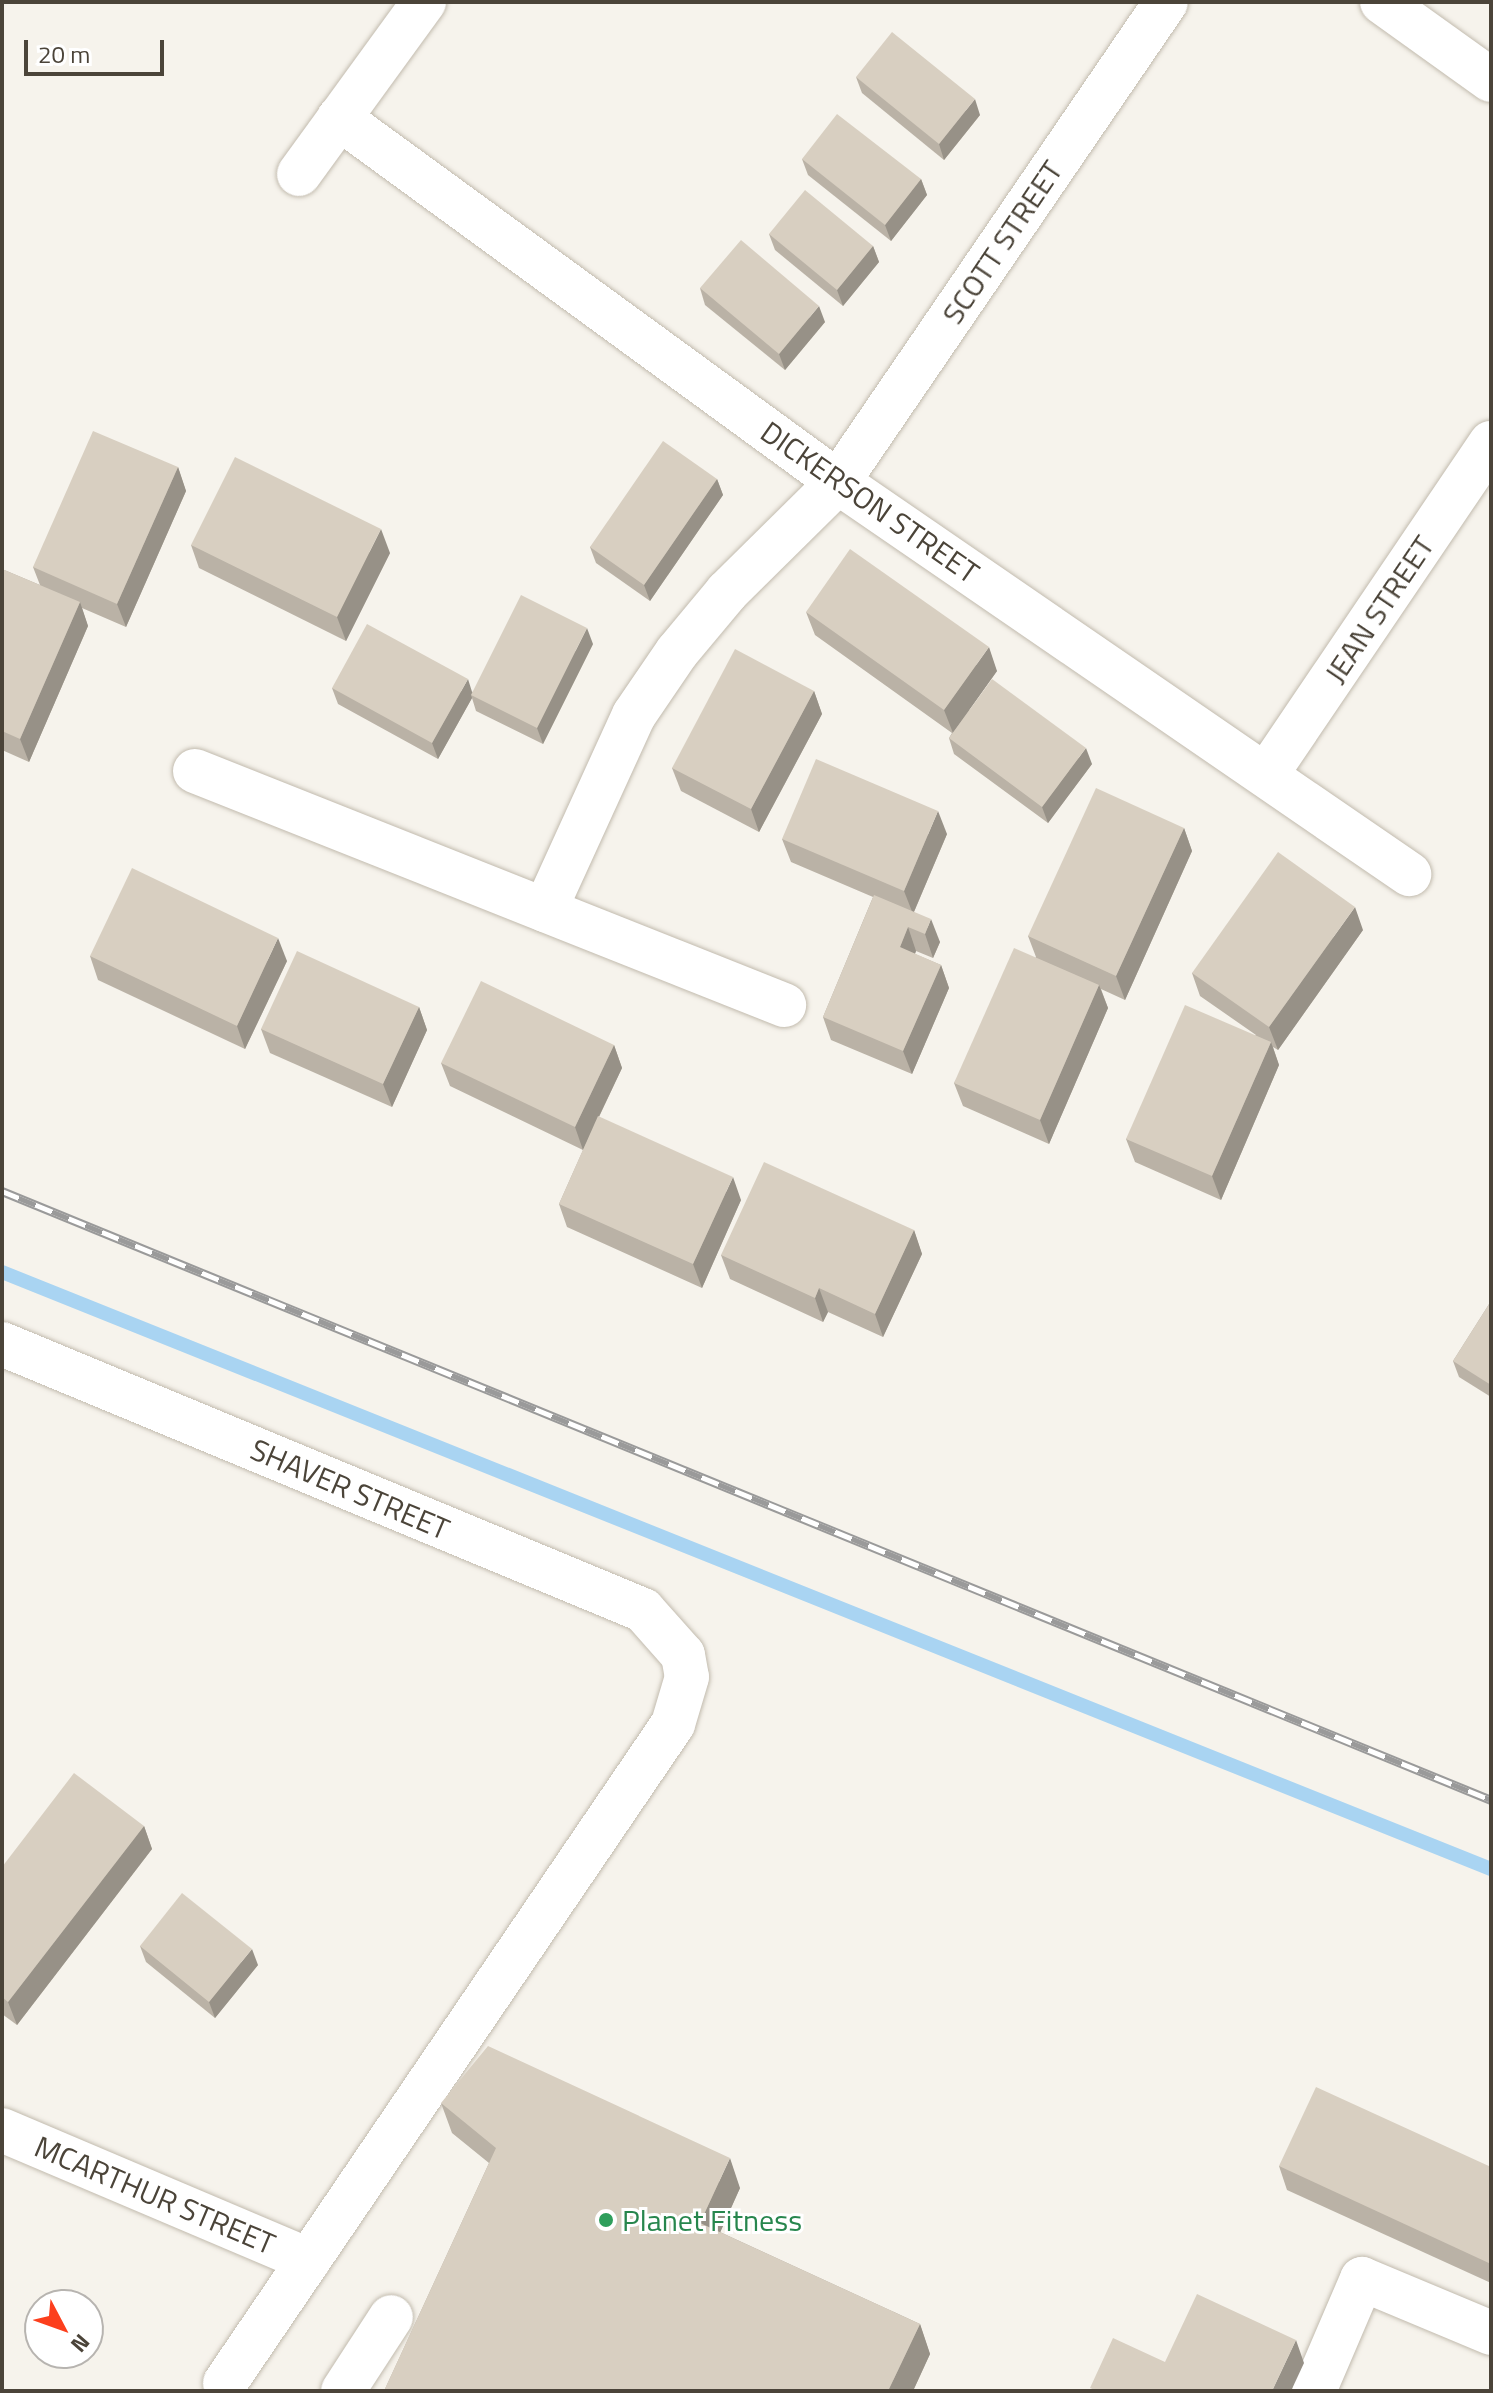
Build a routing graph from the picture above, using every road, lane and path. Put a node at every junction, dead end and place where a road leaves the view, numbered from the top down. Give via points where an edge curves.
1 (424, 2) edge
2 (1166, 2) edge
3 (1382, 2) edge
4 (1491, 80) edge
5 (339, 118) junction
6 (299, 174) dead end
7 (1491, 443) edge
8 (838, 482) junction
9 (195, 771) dead end
10 (1266, 775) junction
11 (1409, 874) dead end
12 (545, 910) junction
13 (784, 1005) dead end
14 (2, 1344) edge
15 (2, 2130) edge
16 (309, 2260) junction
17 (391, 2317) dead end
18 (1491, 2333) edge
19 (225, 2383) dead end
20 (343, 2391) edge
21 (1314, 2391) edge

1 - 5 street
2 - 8 street, SCOTT STREET
3 - 4 street
5 - 6 street
5 - 8 street, DICKERSON STREET
7 - 10 street, JEAN STREET
8 - 10 street, DICKERSON STREET
8 - 12 street, SCOTT STREET via 727,592 677,652 634,715
9 - 12 street
10 - 11 street, DICKERSON STREET
12 - 13 street
14 - 16 street, SHAVER STREET via 643,1610 683,1655 687,1677 673,1724
15 - 16 street, MCARTHUR STREET
16 - 19 street
17 - 20 street
18 - 21 street via 1362,2279

